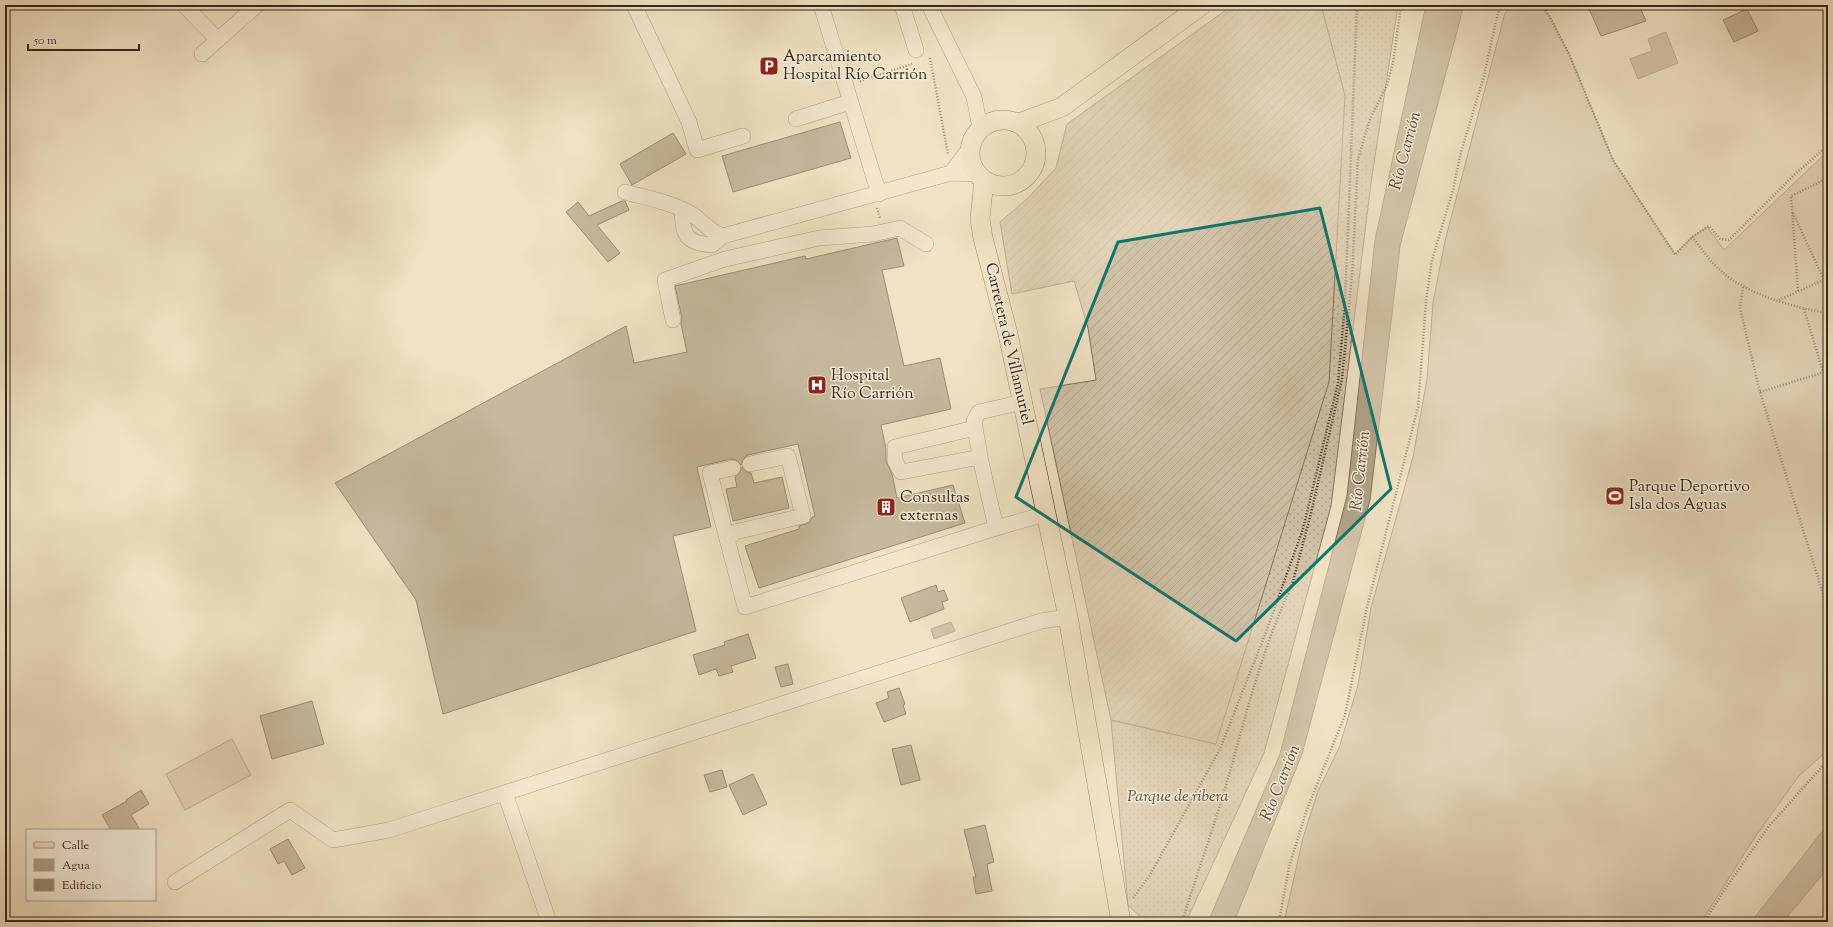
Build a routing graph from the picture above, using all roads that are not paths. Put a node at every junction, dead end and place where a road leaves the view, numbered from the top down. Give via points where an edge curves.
1 (184, 5) edge
2 (257, 5) edge
3 (634, 5) edge
4 (821, 5) edge
5 (902, 5) edge
6 (930, 5) edge
7 (1202, 5) edge
8 (218, 40) junction
9 (202, 54) dead end
10 (921, 56) road end
11 (850, 102) junction
12 (1062, 107) junction
13 (796, 119) dead end
14 (1019, 123) junction
15 (980, 128) junction
16 (743, 136) dead end
17 (1035, 143) junction
18 (970, 148) junction
19 (951, 173) junction
20 (981, 177) junction
21 (1004, 186) junction
22 (625, 192) dead end
23 (876, 195) junction
24 (682, 210) junction
25 (980, 219) junction
26 (723, 236) junction
27 (926, 244) dead end
28 (673, 320) dead end
29 (1023, 402) junction
30 (975, 428) junction
31 (980, 458) junction
32 (750, 464) dead end
33 (733, 468) dead end
34 (1045, 514) junction
35 (996, 528) junction
36 (727, 539) junction
37 (1068, 617) junction
38 (505, 793) junction
39 (175, 882) dead end
40 (1120, 919) edge
41 (549, 922) edge

1 - 8 street
2 - 8 street
3 - 16 street via 689,122 697,150
4 - 11 street
5 - 10 street
6 - 15 street via 974,98
7 - 12 main road
8 - 9 street
11 - 13 street
11 - 23 street
12 - 14 main road
12 - 17 main road
14 - 15 main road via 998,119
14 - 17 main road via 1029,131
15 - 18 main road via 973,137
17 - 21 main road via 1037,153 1030,172 1015,184
18 - 19 street
18 - 20 main road via 972,166
19 - 20 street
19 - 23 street
20 - 21 main road via 994,185
20 - 25 main road, Carretera de Villamuriel
21 - 25 main road
22 - 24 street
23 - 26 street
24 - 26 street via 716,234
24 - 26 street via 682,226 688,237 697,244 712,245
25 - 29 main road, Carretera de Villamuriel
27 - 28 street via 900,228 873,234 819,238 725,259 665,280
29 - 30 street via 979,412 974,421
29 - 34 main road, Carretera de Villamuriel
30 - 31 street
30 - 31 street via 895,447 895,461 901,472
31 - 35 street
32 - 36 street via 788,456 803,516 734,532
33 - 36 street via 710,473
34 - 35 street
34 - 37 main road, Carretera de Villamuriel
35 - 36 street via 745,607
37 - 38 street via 1041,621
37 - 40 main road, Carretera de Villamuriel
38 - 39 street via 389,830 333,840 290,810
38 - 41 street

